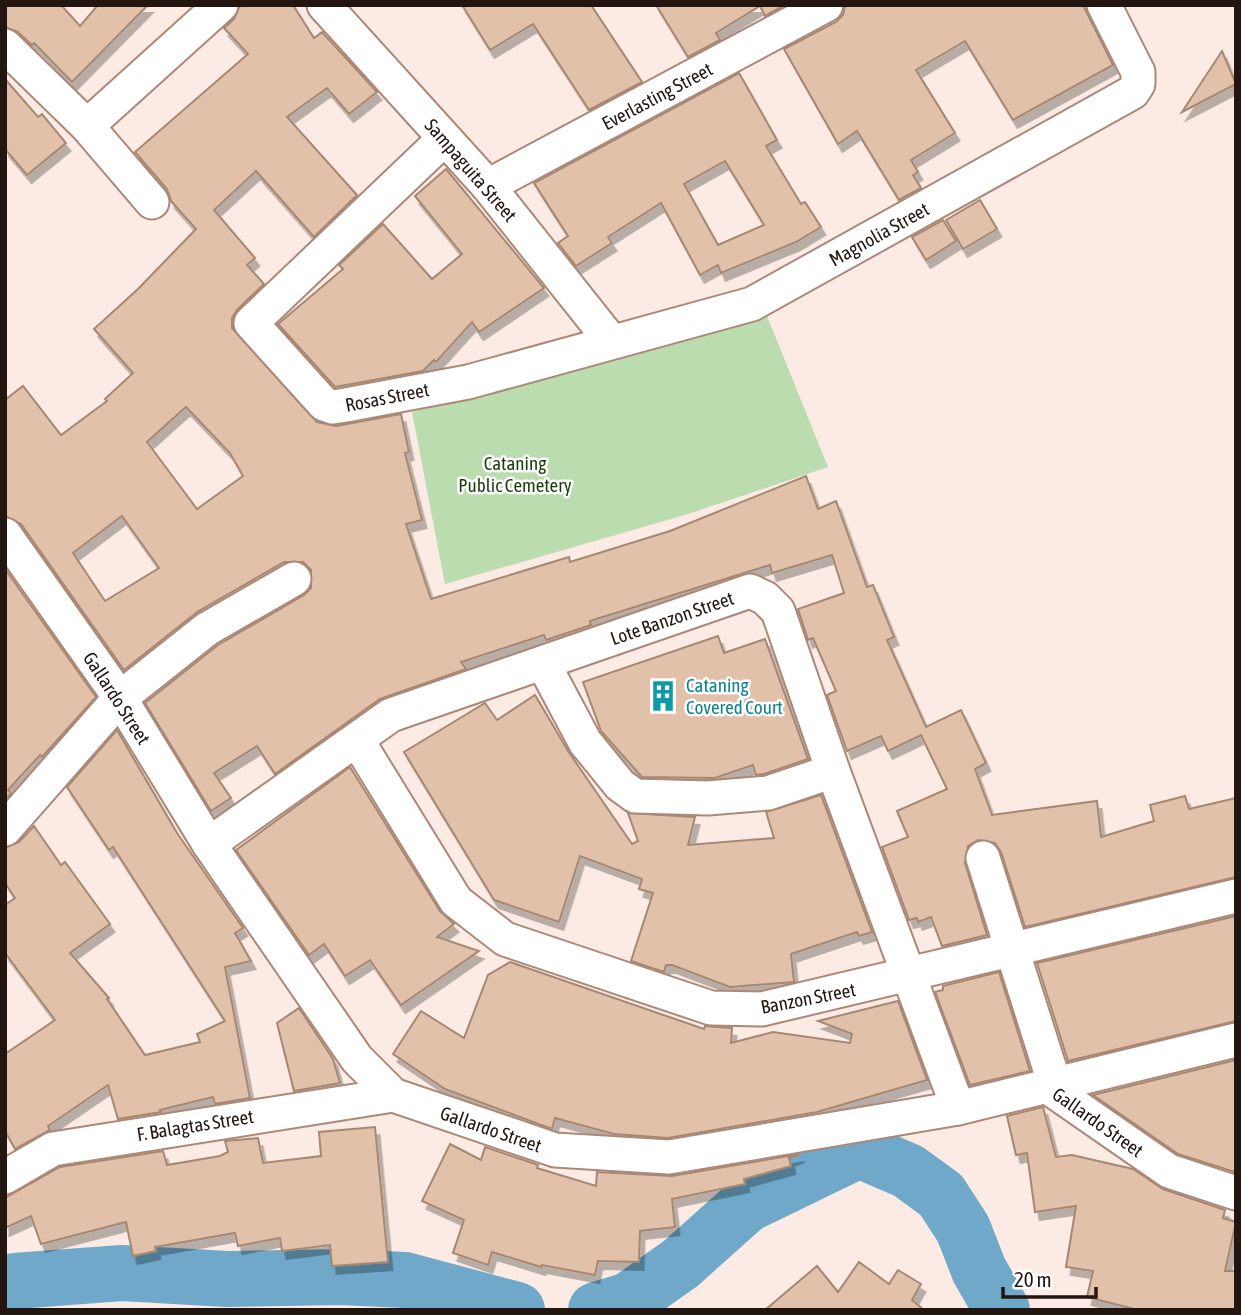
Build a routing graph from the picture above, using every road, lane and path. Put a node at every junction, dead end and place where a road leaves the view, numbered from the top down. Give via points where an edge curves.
1 (220, 5) edge
2 (826, 5) edge
3 (1104, 5) edge
4 (335, 8) edge
5 (5, 46) edge
6 (87, 126) junction
7 (444, 139) junction
8 (488, 187) junction
9 (152, 202) dead end
10 (611, 341) junction
11 (5, 535) edge
12 (294, 579) dead end
13 (543, 663) junction
14 (120, 698) junction
15 (357, 740) junction
16 (833, 771) junction
17 (5, 829) edge
18 (209, 844) junction
19 (983, 858) dead end
20 (1236, 896) edge
21 (1014, 950) junction
22 (908, 976) junction
23 (1236, 1040) edge
24 (1049, 1084) junction
25 (393, 1095) junction
26 (958, 1108) junction
27 (5, 1177) edge
28 (1236, 1193) edge

1 - 6 street
2 - 8 street, Everlasting Street
3 - 10 street, Magnolia Street via 1138,72 1133,92 752,304
4 - 7 street, Sampaguita Street
5 - 6 street
6 - 9 street
7 - 8 street, Sampaguita Street
7 - 10 street, Rosas Street via 251,323 324,404 333,407 468,382
8 - 10 street, Sampaguita Street
11 - 14 street, Gallardo Street
12 - 14 street via 207,629
13 - 15 street, Lote Banzon Street via 391,715
13 - 16 street via 585,742 620,785 635,796 708,798 768,793
13 - 16 street, Lote Banzon Street via 750,592 778,611
14 - 17 street
14 - 18 street, Gallardo Street
15 - 18 street, Lote Banzon Street
15 - 22 street, Banzon Street via 456,901 505,939 711,1008 762,1009
16 - 22 street, Lote Banzon Street
18 - 25 street, Gallardo Street via 357,1059
19 - 21 street
20 - 21 street, Banzon Street
21 - 22 street, Banzon Street
21 - 24 street
22 - 26 street, Lote Banzon Street
23 - 24 street
24 - 26 street, Gallardo Street
24 - 28 street, Gallardo Street via 1169,1171
25 - 26 street, Gallardo Street via 555,1150 669,1157
25 - 27 street, F. Balagtas Street via 53,1149

